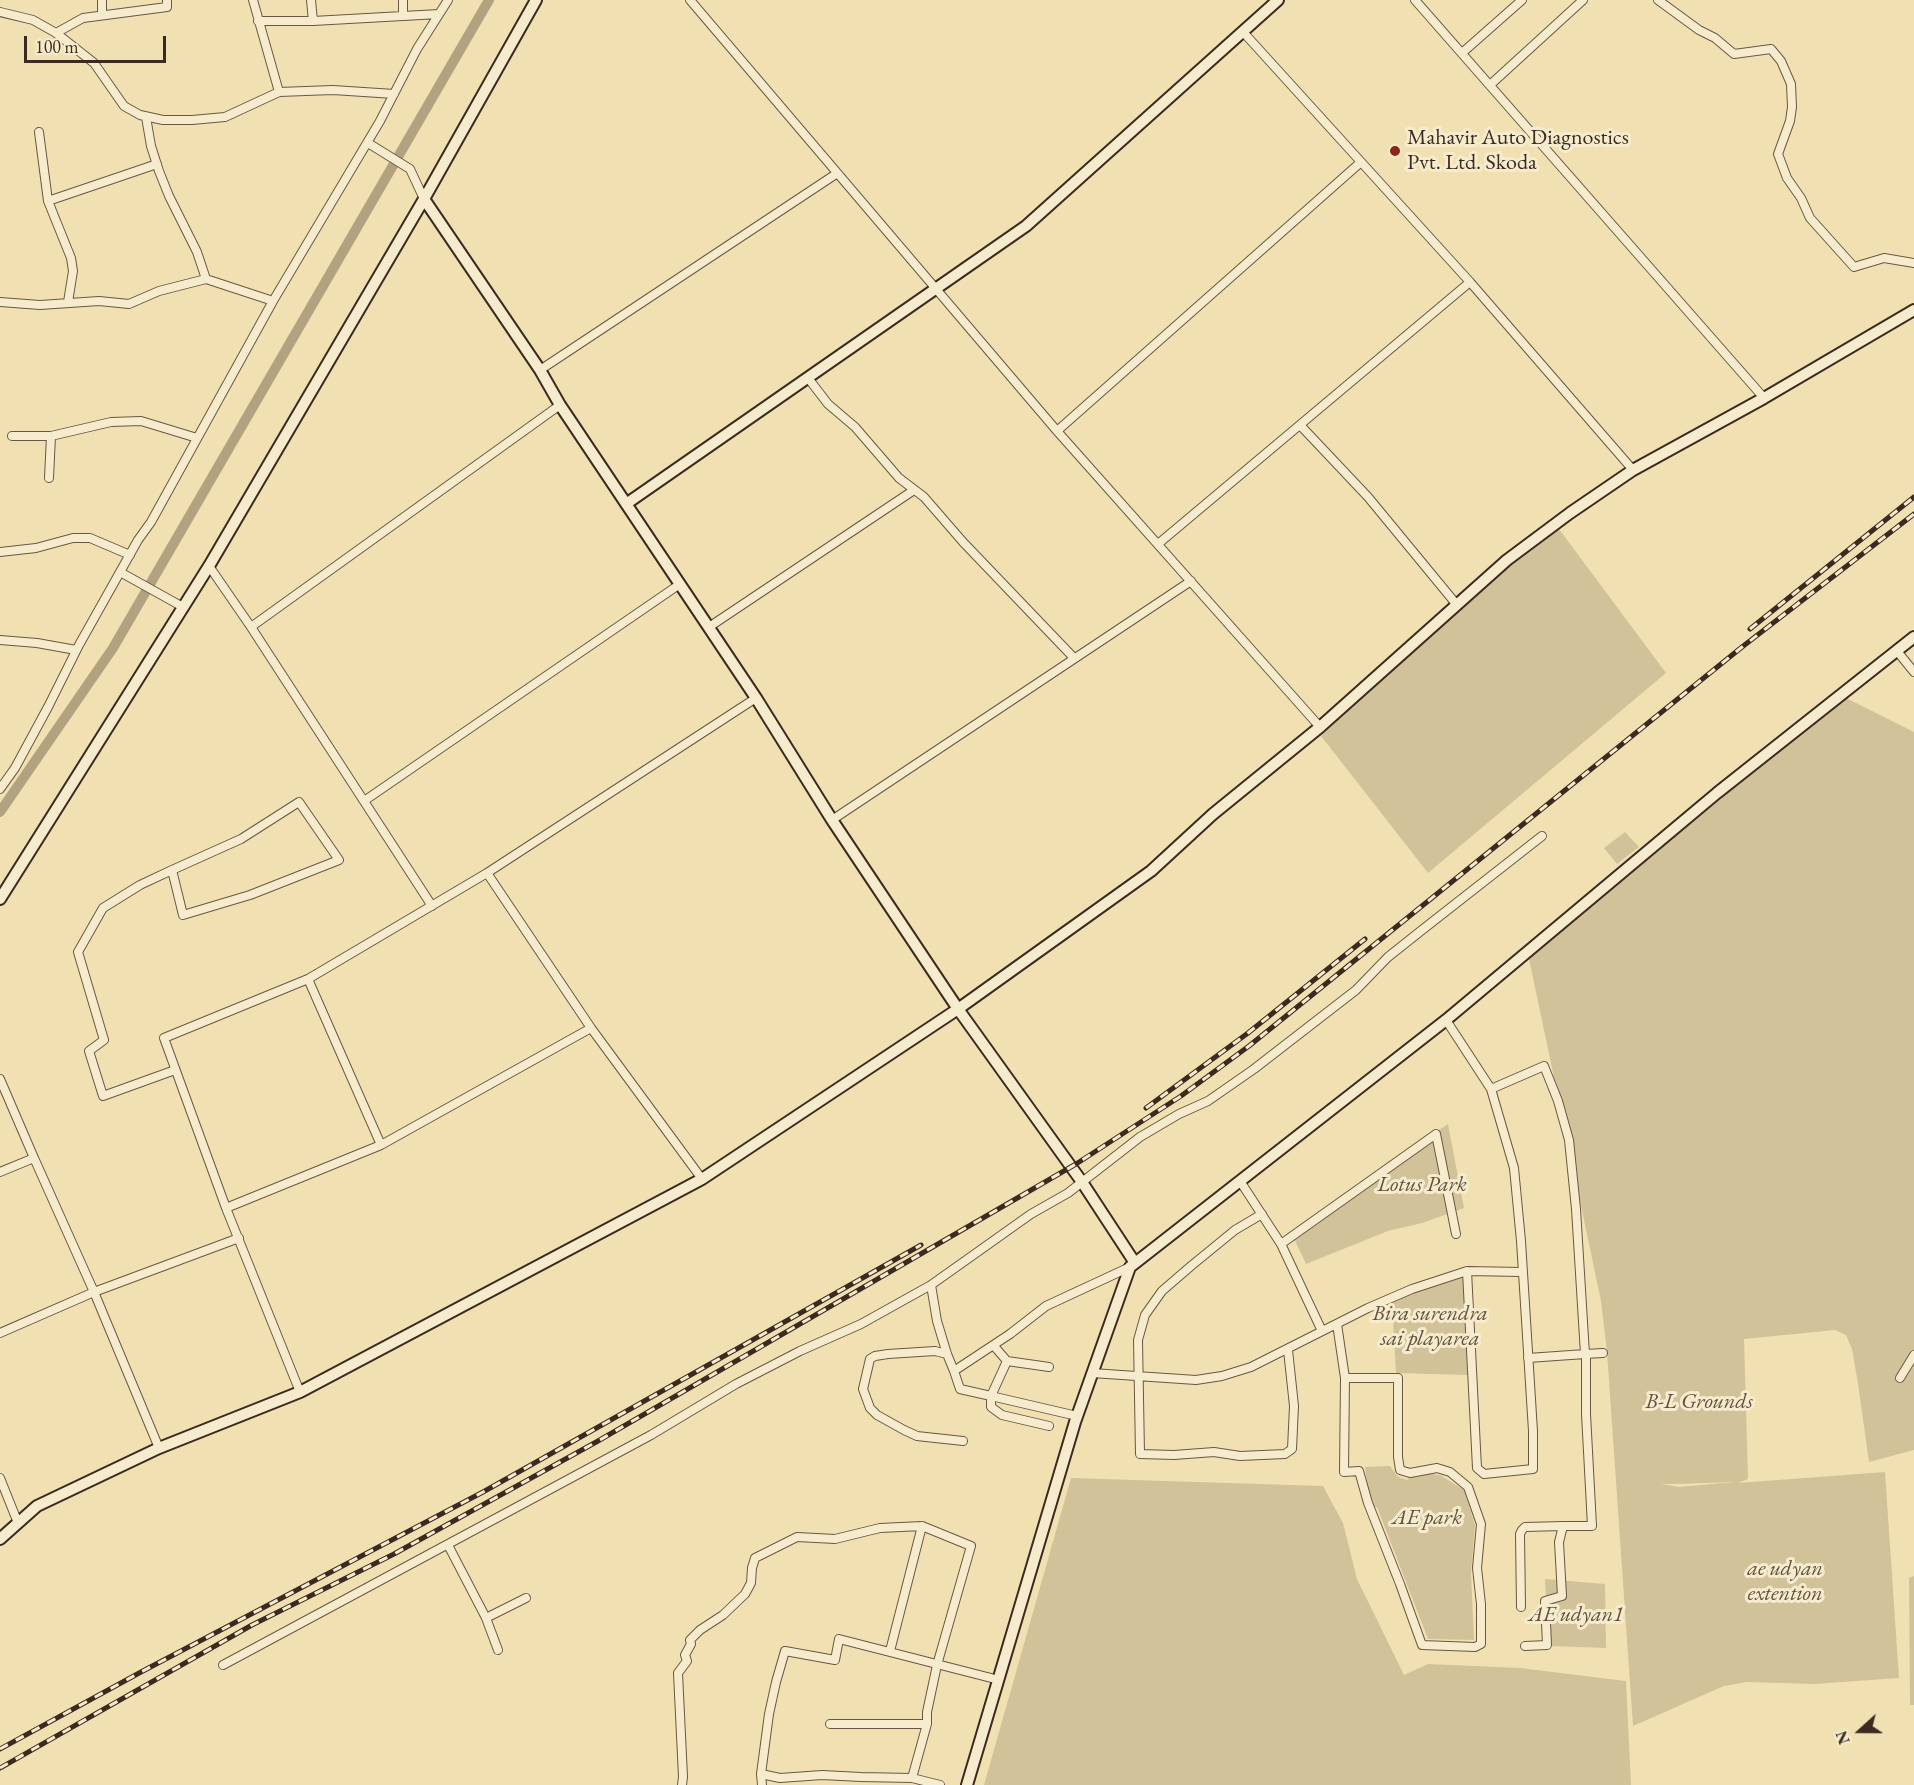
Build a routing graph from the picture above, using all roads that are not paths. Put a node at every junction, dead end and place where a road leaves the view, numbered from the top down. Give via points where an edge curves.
1 (102, 0) edge
2 (167, 0) edge
3 (253, 0) edge
4 (311, 0) edge
5 (404, 0) edge
6 (448, 0) edge
7 (536, 0) edge
8 (690, 0) edge
9 (1278, 0) edge
10 (1415, 0) edge
11 (1522, 0) edge
12 (1583, 0) edge
13 (1658, 0) edge
14 (0, 12) edge
15 (439, 14) junction
16 (102, 15) junction
17 (403, 16) junction
18 (258, 21) junction
19 (313, 21) junction
20 (56, 33) junction
21 (1244, 33) junction
22 (1462, 53) junction
23 (1490, 85) junction
24 (279, 92) junction
25 (394, 94) junction
26 (146, 117) junction
27 (39, 132) dead end
28 (368, 143) junction
29 (1361, 162) junction
30 (157, 164) junction
31 (836, 174) junction
32 (424, 200) junction
33 (48, 201) junction
34 (1914, 262) edge
35 (206, 279) junction
36 (1470, 282) junction
37 (937, 289) junction
38 (273, 301) junction
39 (0, 302) edge
40 (68, 302) junction
41 (1914, 310) edge
42 (540, 370) junction
43 (807, 378) junction
44 (1764, 398) junction
45 (560, 405) junction
46 (1299, 425) junction
47 (1057, 431) junction
48 (12, 436) dead end
49 (51, 436) junction
50 (197, 438) junction
51 (1633, 470) junction
52 (51, 477) dead end
53 (915, 490) junction
54 (626, 504) junction
55 (1158, 544) junction
56 (0, 552) edge
57 (130, 555) junction
58 (209, 566) junction
59 (120, 572) junction
60 (1191, 581) junction
61 (680, 584) junction
62 (1457, 605) junction
63 (183, 607) junction
64 (251, 627) junction
65 (709, 627) junction
66 (1914, 637) edge
67 (0, 640) edge
68 (76, 650) junction
69 (1897, 651) junction
70 (1074, 658) junction
71 (1914, 672) edge
72 (756, 698) junction
73 (1320, 726) junction
74 (0, 789) edge
75 (364, 801) junction
76 (832, 820) junction
77 (1542, 837) dead end
78 (172, 870) junction
79 (487, 873) junction
80 (0, 898) edge
81 (432, 906) junction
82 (308, 979) junction
83 (958, 1010) junction
84 (1446, 1020) junction
85 (591, 1028) junction
86 (176, 1070) junction
87 (0, 1079) edge
88 (1491, 1089) junction
89 (381, 1145) junction
90 (34, 1158) junction
91 (0, 1172) edge
92 (702, 1179) junction
93 (1240, 1181) junction
94 (1082, 1182) junction
95 (226, 1208) junction
96 (1262, 1214) junction
97 (1456, 1234) dead end
98 (239, 1238) junction
99 (1281, 1244) junction
100 (1133, 1265) junction
101 (1467, 1271) junction
102 (1522, 1272) junction
103 (931, 1285) junction
104 (94, 1292) junction
105 (1337, 1324) junction
106 (1322, 1331) junction
107 (0, 1334) edge
108 (994, 1346) junction
109 (1288, 1350) junction
110 (1603, 1353) dead end
111 (947, 1354) junction
112 (1585, 1354) junction
113 (1914, 1355) edge
114 (1528, 1358) junction
115 (1007, 1360) junction
116 (1049, 1367) dead end
117 (954, 1371) junction
118 (1092, 1373) junction
119 (1140, 1377) junction
120 (1345, 1378) junction
121 (1900, 1378) dead end
122 (300, 1392) junction
123 (991, 1396) junction
124 (1077, 1416) junction
125 (1049, 1426) dead end
126 (963, 1441) dead end
127 (159, 1448) junction
128 (0, 1478) edge
129 (18, 1523) junction
130 (922, 1526) junction
131 (1563, 1526) junction
132 (0, 1539) edge
133 (448, 1545) junction
134 (526, 1599) dead end
135 (1521, 1606) dead end
136 (486, 1618) junction
137 (1525, 1646) dead end
138 (498, 1650) dead end
139 (890, 1651) junction
140 (223, 1665) dead end
141 (937, 1665) junction
142 (999, 1680) junction
143 (830, 1724) dead end
144 (927, 1724) junction
145 (761, 1774) junction
146 (912, 1778) junction
147 (682, 1785) edge
148 (762, 1785) edge
149 (940, 1785) edge
150 (967, 1785) edge

1 - 16 street
2 - 16 street via 167,7
3 - 18 street
4 - 19 street
5 - 17 street
6 - 15 street
7 - 32 street
8 - 31 street
9 - 21 street
10 - 22 street
11 - 22 street
12 - 23 street
13 - 34 street via 1734,54 1771,49 1791,84 1790,121 1778,154 1810,218 1854,267 1884,258
14 - 20 street via 33,20
15 - 17 street
15 - 25 street
16 - 20 street via 83,18
17 - 19 street
18 - 19 street
18 - 24 street
20 - 26 street via 94,63 124,105
21 - 29 street
21 - 37 street via 1026,226
22 - 23 street
23 - 44 street
24 - 25 street
24 - 26 street via 225,117
25 - 28 street
26 - 30 street
27 - 33 street
28 - 32 street via 410,169
28 - 38 street
29 - 36 street
29 - 47 street
30 - 33 street
30 - 35 street
31 - 37 street
31 - 42 street
32 - 42 street
32 - 58 street
33 - 40 street via 71,258
35 - 38 street
35 - 40 street via 159,291 129,304
36 - 46 street
36 - 51 street
37 - 43 street
37 - 47 street
38 - 50 street
39 - 40 street
41 - 44 street
42 - 45 street
43 - 53 street via 899,478
43 - 54 street
44 - 51 street
45 - 54 street
45 - 64 street
46 - 55 street
46 - 62 street via 1368,496
47 - 55 street
48 - 49 street
49 - 50 street via 111,422 141,421
49 - 52 street
50 - 57 street
51 - 62 street via 1507,561
53 - 65 street
53 - 70 street
54 - 61 street
55 - 60 street
56 - 57 street via 90,538
57 - 59 street
58 - 63 street
58 - 64 street
59 - 63 street
59 - 68 street
60 - 70 street
60 - 73 street
61 - 65 street
61 - 75 street
62 - 73 street
63 - 80 street
64 - 75 street
65 - 72 street
66 - 69 street
67 - 68 street
68 - 74 street via 15,768
69 - 71 street
69 - 84 street via 1717,793
70 - 76 street
72 - 76 street
72 - 79 street
73 - 83 street via 1151,871
75 - 81 street
76 - 83 street
77 - 94 street via 1388,957 1356,990 1254,1069 1208,1101 1140,1137
78 - 78 street via 241,838 299,802 339,860 250,895 183,915
78 - 86 street via 103,908 78,952 104,1040 89,1052 103,1096
79 - 81 street
79 - 85 street
81 - 82 street
82 - 86 street via 164,1038
82 - 89 street
83 - 92 street
83 - 94 street
84 - 88 street
84 - 93 street
85 - 89 street
85 - 92 street
86 - 95 street
87 - 90 street
88 - 102 street via 1514,1168
88 - 112 street via 1544,1066 1558,1101 1569,1140
89 - 95 street
90 - 91 street
90 - 104 street
92 - 122 street
93 - 96 street
93 - 100 street
94 - 100 street
94 - 103 street
95 - 98 street
96 - 99 street
96 - 119 street via 1236,1230 1162,1291 1145,1315 1138,1340
97 - 99 street via 1436,1134
98 - 104 street
98 - 122 street
99 - 106 street
100 - 108 street via 1046,1306
100 - 118 street
101 - 102 street
101 - 105 street via 1412,1289
101 - 114 street via 1477,1468 1484,1474 1533,1470
102 - 114 street
103 - 111 street
103 - 133 street via 861,1324 736,1384 651,1435
104 - 107 street
104 - 127 street
105 - 106 street
105 - 120 street
106 - 109 street
108 - 115 street
108 - 117 street
109 - 119 street via 1222,1376 1196,1380
109 - 119 street via 1294,1406 1292,1449 1285,1454 1140,1454
110 - 112 street
111 - 117 street
111 - 126 street via 935,1351 875,1356 870,1359 863,1389 870,1408 904,1430 916,1436
112 - 114 street
112 - 131 street via 1592,1526
113 - 121 street
115 - 116 street
115 - 123 street
117 - 123 street via 960,1389
118 - 119 street
118 - 124 street
120 - 120 street via 1344,1473 1359,1471 1422,1645 1475,1647 1481,1644 1477,1569 1481,1524 1468,1487 1450,1472 1437,1468 1410,1473 1400,1470 1398,1378
122 - 127 street
123 - 124 street
123 - 125 street via 991,1407 1002,1414
124 - 142 street
127 - 129 street via 37,1506
128 - 129 street
129 - 132 street
130 - 139 street
130 - 141 street via 971,1546
130 - 147 street via 880,1528 836,1539 797,1537 755,1558 745,1594 690,1640 687,1661 678,1673
131 - 135 street via 1522,1530
131 - 137 street via 1559,1542 1562,1596 1545,1600 1547,1644
133 - 136 street
133 - 140 street
134 - 136 street
136 - 138 street
139 - 141 street
139 - 145 street via 839,1639 835,1660 785,1651 773,1693
141 - 142 street
141 - 144 street
142 - 150 street
143 - 144 street
144 - 146 street
145 - 146 street via 780,1778
145 - 148 street
146 - 149 street

